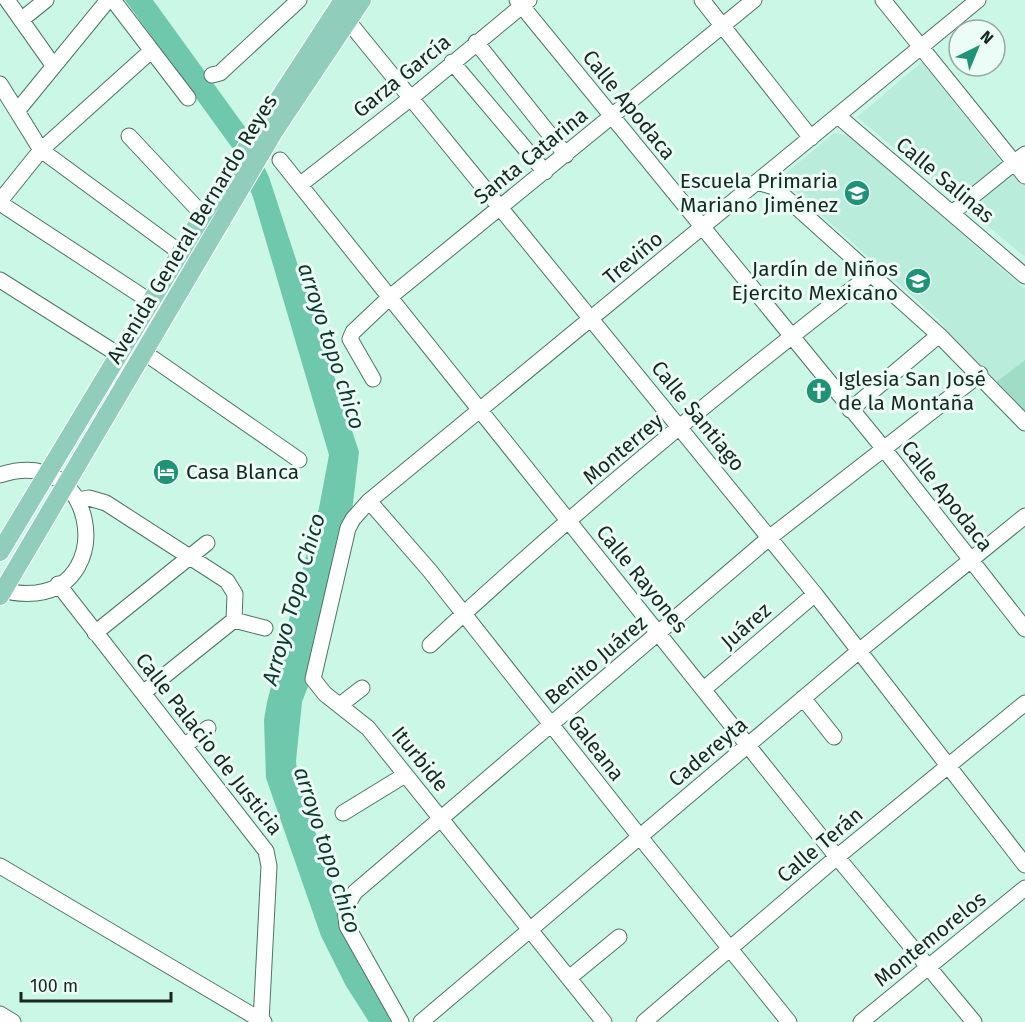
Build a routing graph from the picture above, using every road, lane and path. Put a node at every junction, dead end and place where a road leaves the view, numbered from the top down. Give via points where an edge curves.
1 (7, 0) edge
2 (46, 0) edge
3 (108, 0) edge
4 (113, 0) edge
5 (299, 0) edge
6 (362, 0) edge
7 (702, 0) edge
8 (754, 0) edge
9 (883, 0) edge
10 (978, 0) edge
11 (523, 2) edge
12 (339, 7) edge
13 (21, 20) junction
14 (723, 25) junction
15 (476, 42) junction
16 (921, 48) junction
17 (151, 51) junction
18 (452, 62) junction
19 (53, 65) junction
20 (212, 75) dead end
21 (0, 84) edge
22 (188, 98) dead end
23 (411, 98) junction
24 (18, 110) junction
25 (838, 116) junction
26 (611, 118) junction
27 (129, 136) dead end
28 (811, 138) junction
29 (41, 150) junction
30 (566, 155) junction
31 (1020, 158) edge
32 (280, 160) dead end
33 (545, 172) junction
34 (1025, 176) edge
35 (757, 182) junction
36 (301, 184) junction
37 (0, 202) edge
38 (500, 208) junction
39 (952, 213) junction
40 (203, 215) junction
41 (702, 227) junction
42 (181, 253) junction
43 (1024, 273) edge
44 (870, 275) junction
45 (0, 280) edge
46 (390, 297) junction
47 (151, 302) junction
48 (591, 319) junction
49 (939, 335) junction
50 (790, 337) junction
51 (145, 353) junction
52 (119, 355) junction
53 (980, 374) junction
54 (373, 379) dead end
55 (480, 410) junction
56 (850, 410) junction
57 (1025, 423) edge
58 (679, 429) junction
59 (884, 449) junction
60 (298, 460) dead end
61 (48, 474) junction
62 (0, 475) edge
63 (66, 485) junction
64 (78, 500) junction
65 (369, 501) junction
66 (1025, 516) edge
67 (568, 521) junction
68 (769, 538) junction
69 (207, 543) dead end
70 (0, 552) edge
71 (190, 558) junction
72 (971, 560) junction
73 (58, 584) junction
74 (1, 592) edge
75 (815, 594) junction
76 (462, 615) junction
77 (234, 620) junction
78 (265, 628) dead end
79 (1025, 629) edge
80 (95, 633) junction
81 (660, 633) junction
82 (430, 645) dead end
83 (859, 651) junction
84 (362, 688) dead end
85 (704, 689) junction
86 (143, 693) junction
87 (803, 698) junction
88 (1025, 703) edge
89 (340, 705) junction
90 (551, 725) junction
91 (208, 728) dead end
92 (834, 737) dead end
93 (749, 745) junction
94 (184, 746) junction
95 (948, 767) junction
96 (405, 775) junction
97 (343, 813) dead end
98 (441, 818) junction
99 (639, 837) junction
100 (837, 857) junction
101 (1025, 865) edge
102 (0, 866) edge
103 (1025, 888) edge
104 (530, 930) junction
105 (619, 937) dead end
106 (730, 949) junction
107 (928, 967) junction
108 (569, 978) junction
109 (0, 1014) edge
110 (870, 1019) edge
111 (262, 1021) edge
112 (13, 1022) edge
113 (401, 1022) edge
114 (421, 1022) edge
115 (604, 1022) edge
116 (644, 1022) edge
117 (789, 1022) edge
118 (974, 1022) edge

1 - 13 street
2 - 13 street
3 - 19 street
4 - 17 street
5 - 20 street via 220,73
6 - 12 main road, Avenida General Bernardo Reyes
7 - 14 street
8 - 14 street, Santa Catarina
9 - 16 street
10 - 16 street, Treviño
11 - 15 street, Garza García
11 - 26 street, Calle Apodaca
12 - 23 street, Calle Santiago
12 - 40 main road, Avenida General Bernardo Reyes
12 - 51 main road, Avenida General Bernardo Reyes via 276,130
13 - 19 street
14 - 26 street, Santa Catarina
14 - 28 street
15 - 18 street, Garza García
15 - 30 street
16 - 25 street, Treviño
16 - 31 street
17 - 22 street
17 - 29 street
18 - 23 street, Garza García
18 - 33 street
19 - 24 street
21 - 24 street
23 - 36 street, Garza García
23 - 38 street, Calle Santiago
24 - 29 street
25 - 28 street, Treviño
25 - 39 street, Calle Salinas
26 - 30 street, Santa Catarina
26 - 41 street, Calle Apodaca
27 - 40 street
28 - 35 street, Treviño
29 - 37 street via 18,174
29 - 42 street
30 - 33 street, Santa Catarina
31 - 34 street
31 - 39 street
32 - 36 street, Calle Rayones
33 - 38 street, Santa Catarina
35 - 41 street, Treviño
35 - 44 street via 774,188
36 - 46 street, Calle Rayones
37 - 47 street
38 - 46 street, Santa Catarina
38 - 48 street, Calle Santiago
39 - 43 street, Calle Salinas
40 - 42 main road, Avenida General Bernardo Reyes
41 - 48 street, Treviño
41 - 50 street, Calle Apodaca
42 - 47 main road, Avenida General Bernardo Reyes
44 - 49 street
44 - 50 street, Monterrey
45 - 52 street
46 - 54 street, Santa Catarina via 350,339
46 - 55 street, Calle Rayones
47 - 52 main road, Avenida General Bernardo Reyes
48 - 55 street, Treviño
48 - 58 street, Calle Santiago
49 - 53 street
49 - 56 street
50 - 56 street, Calle Apodaca
50 - 58 street, Monterrey
51 - 60 street
51 - 63 main road, Avenida General Bernardo Reyes
52 - 61 main road, Avenida General Bernardo Reyes
53 - 57 street
53 - 59 street, Benito Juárez
55 - 65 street, Treviño
55 - 67 street, Calle Rayones
56 - 59 street, Calle Apodaca
58 - 67 street, Monterrey
58 - 68 street, Calle Santiago
59 - 68 street, Benito Juárez
59 - 72 street, Calle Apodaca
61 - 62 street, Avenida General Bernardo Reyes via 13,470
61 - 63 street, Avenida General Bernardo Reyes
61 - 70 main road, Avenida General Bernardo Reyes
63 - 64 street, Avenida General Bernardo Reyes
63 - 74 main road, Avenida General Bernardo Reyes
64 - 71 street via 89,498 106,503
64 - 73 street, Avenida General Bernardo Reyes via 86,527 83,555 73,572
65 - 76 street, Galeana via 430,571
65 - 89 street, Iturbide via 348,528 313,679
66 - 72 street, Cadereyta
67 - 76 street, Monterrey
67 - 81 street, Calle Rayones
68 - 75 street, Calle Santiago
68 - 81 street, Benito Juárez
69 - 71 street
71 - 77 street via 231,585
71 - 80 street
72 - 79 street, Calle Apodaca
72 - 83 street, Cadereyta
73 - 74 street, Avenida General Bernardo Reyes via 41,592
73 - 80 street, Calle Palacio de Justicia
75 - 83 street, Calle Santiago
75 - 85 street, Juárez
76 - 82 street, Monterrey
76 - 90 street, Galeana
77 - 78 street
77 - 86 street
80 - 86 street, Calle Palacio de Justicia
81 - 85 street, Calle Rayones
81 - 90 street, Benito Juárez
83 - 87 street, Cadereyta
83 - 95 street, Calle Santiago
84 - 89 street
85 - 93 street, Calle Rayones
86 - 94 street, Calle Palacio de Justicia
87 - 92 street
87 - 93 street, Cadereyta
88 - 95 street, Calle Terán
89 - 96 street, Iturbide via 368,728
90 - 98 street, Benito Juárez
90 - 99 street, Galeana
91 - 94 street
93 - 99 street, Cadereyta
93 - 100 street, Calle Rayones
94 - 111 street, Calle Palacio de Justicia via 268,856
95 - 100 street, Calle Terán
95 - 101 street, Calle Santiago
96 - 97 street
96 - 98 street, Iturbide
98 - 104 street, Iturbide
98 - 113 street, Benito Juárez via 354,892 345,909 347,927
99 - 104 street, Cadereyta
99 - 106 street, Galeana
100 - 106 street, Calle Terán
100 - 107 street, Calle Rayones
102 - 111 street
103 - 107 street, Montemorelos
104 - 108 street, Iturbide
104 - 114 street, Cadereyta
105 - 108 street
106 - 116 street, Calle Terán
106 - 117 street, Galeana
107 - 110 street, Montemorelos
107 - 118 street, Calle Rayones
108 - 115 street, Iturbide
109 - 112 street

